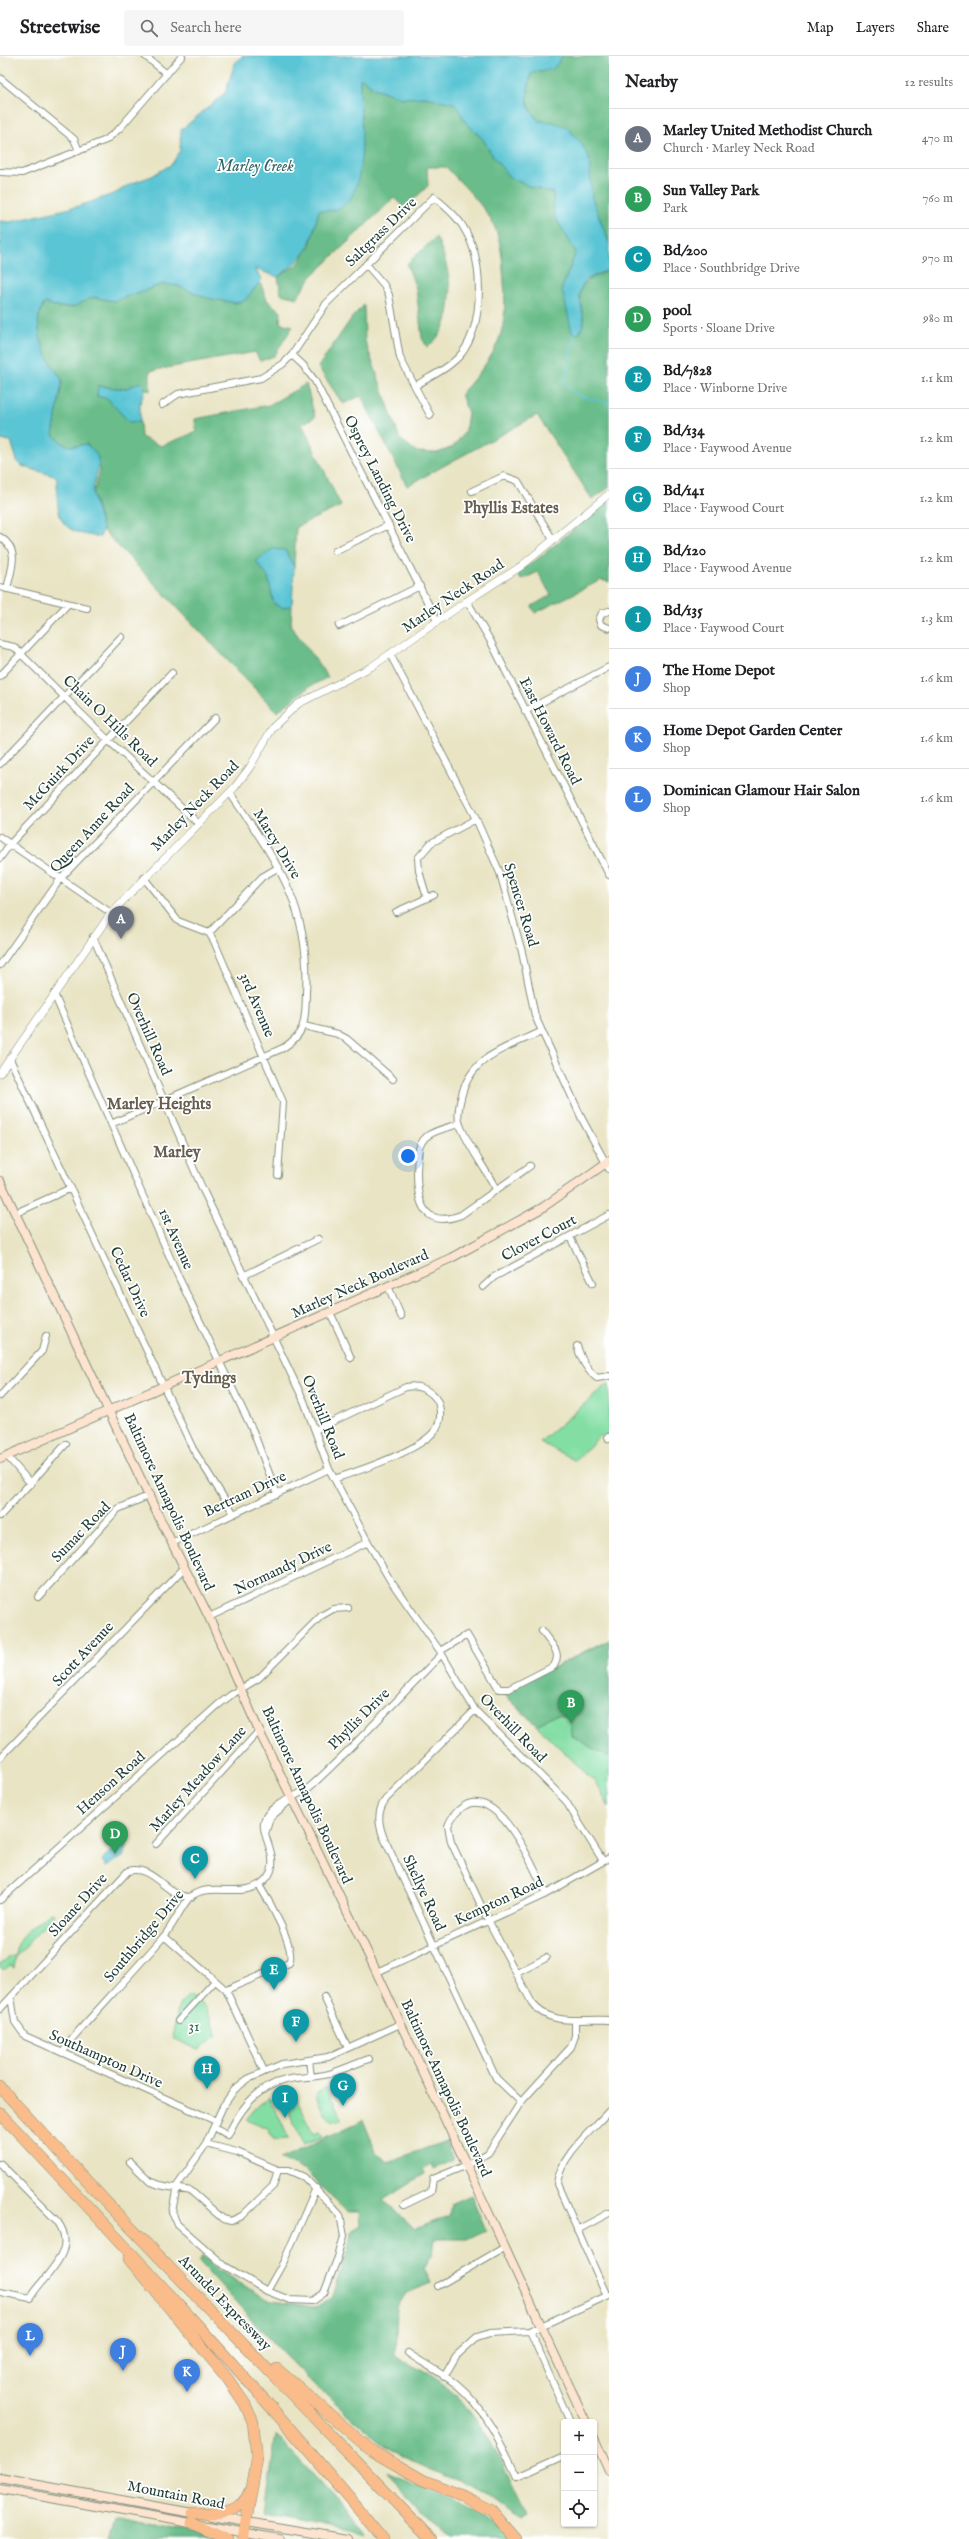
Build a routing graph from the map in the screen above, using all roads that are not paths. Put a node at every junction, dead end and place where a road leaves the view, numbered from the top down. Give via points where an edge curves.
1 (145, 56) edge
2 (182, 56) edge
3 (167, 74) junction
4 (0, 78) edge
5 (79, 151) junction
6 (0, 172) edge
7 (366, 264) junction
8 (292, 355) junction
9 (415, 386) junction
10 (162, 405) dead end
11 (430, 414) dead end
12 (472, 491) dead end
13 (609, 494) edge
14 (389, 525) junction
15 (0, 537) edge
16 (552, 540) junction
17 (336, 551) dead end
18 (420, 586) junction
19 (0, 587) edge
20 (8, 589) junction
21 (467, 601) junction
22 (68, 604) junction
23 (87, 608) dead end
24 (609, 611) edge
25 (437, 621) junction
26 (339, 626) dead end
27 (609, 628) edge
28 (121, 637) dead end
29 (0, 644) edge
30 (21, 654) junction
31 (390, 654) junction
32 (609, 667) edge
33 (172, 673) dead end
34 (0, 676) edge
35 (65, 696) junction
36 (525, 711) junction
37 (215, 718) dead end
38 (108, 740) junction
39 (0, 764) edge
40 (154, 781) junction
41 (230, 793) junction
42 (476, 819) junction
43 (198, 823) junction
44 (0, 837) edge
45 (10, 844) junction
46 (0, 858) edge
47 (280, 867) junction
48 (609, 875) edge
49 (61, 878) junction
50 (144, 878) junction
51 (396, 912) dead end
52 (111, 913) junction
53 (208, 933) junction
54 (93, 937) junction
55 (0, 966) edge
56 (54, 994) junction
57 (304, 1026) junction
58 (541, 1032) junction
59 (264, 1056) junction
60 (10, 1058) junction
61 (0, 1073) edge
62 (394, 1079) dead end
63 (164, 1099) junction
64 (111, 1124) junction
65 (460, 1124) junction
66 (608, 1164) edge
67 (530, 1166) dead end
68 (278, 1175) dead end
69 (0, 1181) edge
70 (71, 1188) junction
71 (496, 1189) junction
72 (16, 1213) junction
73 (609, 1215) edge
74 (570, 1237) junction
75 (318, 1239) dead end
76 (243, 1276) junction
77 (593, 1283) dead end
78 (388, 1286) junction
79 (483, 1287) dead end
80 (330, 1312) junction
81 (401, 1316) dead end
82 (46, 1336) dead end
83 (273, 1338) junction
84 (577, 1346) dead end
85 (351, 1358) dead end
86 (219, 1362) junction
87 (609, 1376) edge
88 (165, 1387) junction
89 (0, 1396) edge
90 (110, 1411) junction
91 (315, 1430) junction
92 (66, 1444) dead end
93 (4, 1458) edge
94 (329, 1469) junction
95 (334, 1479) junction
96 (31, 1484) junction
97 (277, 1494) junction
98 (150, 1495) junction
99 (234, 1514) junction
100 (0, 1516) edge
101 (368, 1542) junction
102 (172, 1543) junction
103 (184, 1568) junction
104 (38, 1597) dead end
105 (348, 1608) dead end
106 (209, 1617) junction
107 (542, 1630) dead end
108 (441, 1653) junction
109 (242, 1690) junction
110 (475, 1710) junction
111 (259, 1731) junction
112 (1, 1756) edge
113 (292, 1799) junction
114 (156, 1844) dead end
115 (609, 1858) edge
116 (603, 1861) junction
117 (260, 1885) junction
118 (546, 1894) junction
119 (191, 1897) junction
120 (0, 1900) edge
121 (488, 1920) junction
122 (164, 1936) junction
123 (434, 1946) junction
124 (546, 1958) dead end
125 (377, 1972) junction
126 (517, 1973) junction
127 (215, 1981) junction
128 (226, 1990) junction
129 (11, 1997) junction
130 (324, 1997) dead end
131 (0, 2010) edge
132 (575, 2020) junction
133 (609, 2020) edge
134 (178, 2021) dead end
135 (400, 2024) junction
136 (348, 2048) junction
137 (62, 2053) junction
138 (369, 2058) dead end
139 (309, 2060) junction
140 (264, 2071) junction
141 (311, 2077) junction
142 (0, 2087) edge
143 (521, 2102) junction
144 (609, 2111) edge
145 (0, 2113) edge
146 (215, 2124) junction
147 (206, 2144) junction
148 (35, 2150) junction
149 (130, 2162) dead end
150 (0, 2163) edge
151 (467, 2166) junction
152 (278, 2170) junction
153 (177, 2186) junction
154 (316, 2188) junction
155 (404, 2205) dead end
156 (609, 2213) edge
157 (577, 2230) junction
158 (505, 2247) junction
159 (438, 2286) dead end
160 (267, 2291) junction
161 (0, 2292) edge
162 (608, 2296) edge
163 (216, 2316) junction
164 (542, 2326) junction
165 (530, 2331) junction
166 (408, 2353) dead end
167 (444, 2377) junction
168 (581, 2410) junction
169 (569, 2419) edge
170 (585, 2419) edge
171 (597, 2445) edge
172 (561, 2457) edge
173 (609, 2471) edge
174 (254, 2477) junction
175 (0, 2478) edge
176 (0, 2489) edge
177 (192, 2518) junction
178 (246, 2531) edge
179 (227, 2539) edge
180 (280, 2539) edge
181 (348, 2539) edge
182 (383, 2539) edge
183 (431, 2539) edge
184 (516, 2539) edge

1 - 3 street
2 - 3 street
3 - 5 street via 120,128 106,140
4 - 5 street via 74,139
5 - 6 street via 22,173
7 - 8 street, Saltgrass Drive via 326,304
7 - 9 street via 389,295 400,358
7 - 9 street, Saltgrass Drive via 434,197 458,220 471,243 479,302 474,329 465,347 452,363
8 - 10 street, Saltgrass Drive via 261,378 178,394
8 - 14 street, Osprey Landing Drive via 315,381
9 - 11 street
12 - 16 street via 504,476 518,481
13 - 16 street, Marley Neck Road
14 - 17 street
14 - 18 street, Osprey Landing Drive
15 - 20 street via 14,554
16 - 21 street, Marley Neck Road via 520,567
18 - 25 street, Osprey Landing Drive
18 - 26 street
19 - 20 street
20 - 22 street
21 - 25 street, Marley Neck Road
21 - 36 street, East Howard Road
22 - 23 street
22 - 30 street
24 - 27 street via 602,613 599,620 601,625
25 - 31 street, Marley Neck Road
28 - 35 street
29 - 30 street, Chain O Hills Road via 14,647
30 - 34 street
30 - 35 street, Chain O Hills Road
31 - 41 street, Marley Neck Road via 371,667 314,694 284,715 267,736 250,767
31 - 42 street, Spencer Road
32 - 36 street
33 - 38 street, McGuirk Drive
35 - 38 street, Chain O Hills Road
35 - 39 street
36 - 48 street, East Howard Road
37 - 40 street, Queen Anne Road
38 - 40 street, Chain O Hills Road
38 - 45 street, McGuirk Drive
40 - 43 street, Chain O Hills Road
40 - 49 street, Queen Anne Road
41 - 43 street, Marley Neck Road
41 - 47 street, Marcy Drive
42 - 51 street via 431,843 418,858 419,870 431,896
42 - 58 street, Spencer Road via 500,873
43 - 50 street, Marley Neck Road
44 - 45 street
45 - 46 street, McGuirk Drive
45 - 49 street
47 - 53 street via 262,877
47 - 57 street, Marcy Drive via 299,918 306,949 308,967
49 - 52 street
49 - 55 street, Queen Anne Road
50 - 52 street, Marley Neck Road
50 - 53 street via 178,921
52 - 54 street, Marley Neck Road
53 - 59 street, 3rd Avenue via 217,947
54 - 56 street, Marley Neck Road
54 - 63 street, Overhill Road
56 - 60 street, Marley Neck Road
56 - 64 street, 1st Avenue
57 - 59 street via 290,1044
57 - 62 street via 338,1034 347,1039
58 - 65 street via 486,1058 469,1074 460,1102
58 - 66 street, Spencer Road
59 - 63 street
59 - 68 street, 3rd Avenue via 283,1102
60 - 61 street, Marley Neck Road
60 - 70 street, Cedar Drive
63 - 64 street
63 - 76 street, Overhill Road
64 - 86 street, 1st Avenue
65 - 71 street
65 - 71 street via 426,1137 420,1146 417,1157 417,1183 422,1206 431,1215 450,1220 461,1215
66 - 78 main road, Marley Neck Boulevard via 511,1226 451,1258
67 - 71 street
69 - 72 main road, Baltimore Annapolis Boulevard
70 - 72 street
70 - 88 street, Cedar Drive
72 - 90 main road, Baltimore Annapolis Boulevard
73 - 74 street, Clover Court
74 - 77 street
74 - 79 street, Clover Court via 494,1277
75 - 76 street
76 - 83 street, Overhill Road
78 - 80 main road, Marley Neck Boulevard
78 - 81 street
80 - 83 main road, Marley Neck Boulevard
80 - 85 street
82 - 89 street via 42,1351
83 - 86 main road, Marley Neck Boulevard
83 - 91 street, Overhill Road via 304,1401
84 - 87 street via 591,1374 597,1378
86 - 88 main road, Marley Neck Boulevard
86 - 97 street, 1st Avenue via 254,1432
88 - 90 main road, Marley Neck Boulevard
88 - 99 street, Cedar Drive via 193,1449
90 - 93 main road, Marley Neck Boulevard
90 - 98 main road, Baltimore Annapolis Boulevard
91 - 94 street, Overhill Road
91 - 95 street via 406,1387 417,1386 426,1390 438,1402 440,1420 432,1435 381,1464
92 - 96 street
93 - 96 street
94 - 95 street, Overhill Road
94 - 97 street, Bertram Drive
95 - 101 street, Overhill Road
96 - 100 street
97 - 99 street, Bertram Drive
98 - 102 main road, Baltimore Annapolis Boulevard
98 - 104 street, Sumac Road via 118,1509
99 - 102 street, Bertram Drive
101 - 106 street, Normandy Drive
101 - 108 street, Overhill Road via 390,1580
102 - 103 main road, Baltimore Annapolis Boulevard
103 - 106 main road, Baltimore Annapolis Boulevard
103 - 112 street, Scott Avenue
105 - 109 street, Henson Road via 333,1609 321,1616 259,1678
106 - 109 main road, Baltimore Annapolis Boulevard
107 - 108 street, Phyllis Drive via 558,1653 558,1660 554,1666 509,1689 499,1689 467,1635
108 - 110 street, Overhill Road
108 - 113 street, Phyllis Drive via 312,1784
109 - 111 main road, Baltimore Annapolis Boulevard
109 - 120 street, Henson Road via 230,1695 218,1705
110 - 116 street, Overhill Road via 566,1800
110 - 123 street, Shellye Road via 392,1793 380,1810 382,1835
111 - 113 main road, Baltimore Annapolis Boulevard
111 - 114 street, Marley Meadow Lane
113 - 117 street via 270,1818 266,1830 272,1862 268,1876
113 - 125 main road, Baltimore Annapolis Boulevard
115 - 116 street, Kempton Road
116 - 118 street, Kempton Road
117 - 119 street, Southbridge Drive via 240,1891 206,1891
117 - 128 street via 288,1944 291,1960
118 - 121 street, Kempton Road
118 - 121 street via 517,1834 485,1805 475,1803 465,1806 450,1822 449,1836
119 - 122 street, Southbridge Drive
119 - 129 street, Sloane Drive via 177,1894 143,1871 128,1871
121 - 123 street, Kempton Road
121 - 126 street
122 - 127 street
122 - 137 street, Southbridge Drive via 68,2043
123 - 125 street, Kempton Road
123 - 143 street, Shellye Road via 496,2078
124 - 126 street
125 - 135 main road, Baltimore Annapolis Boulevard
126 - 132 street via 532,2003 542,2014 556,2019
127 - 128 street
127 - 134 street
128 - 140 street
129 - 131 street, Sloane Drive
129 - 137 street, Southampton Drive via 14,2022 18,2030
130 - 136 street
132 - 133 street
132 - 143 street via 572,2046
135 - 136 street
135 - 151 main road, Baltimore Annapolis Boulevard
136 - 139 street via 328,2057
137 - 146 street, Southampton Drive
138 - 141 street via 331,2074
139 - 140 street via 282,2064
139 - 141 street
140 - 146 street via 235,2089
141 - 146 street, Southampton Drive via 286,2080 259,2092 242,2109 228,2134
142 - 163 highway, Arundel Expressway
143 - 151 street via 488,2153
144 - 157 street via 576,2148 558,2178 558,2188
145 - 148 highway
146 - 147 street
147 - 152 street via 237,2152
147 - 153 street
148 - 174 highway via 40,2161 126,2256 238,2393 249,2412 255,2433 257,2459
148 - 182 highway via 218,2345
149 - 153 street via 149,2181 159,2185
150 - 161 street via 57,2221 66,2245 61,2256 30,2298
151 - 155 street via 433,2179 431,2192
151 - 158 main road, Baltimore Annapolis Boulevard
152 - 153 street via 272,2186 242,2216 231,2221 223,2219 191,2190
152 - 154 street via 288,2170 304,2177
153 - 160 street via 172,2212 177,2224 225,2266
154 - 160 street via 284,2261
154 - 160 street via 340,2215 344,2224 344,2236 324,2293 313,2301 290,2300
156 - 157 street
157 - 162 street
158 - 159 street
158 - 164 main road, Baltimore Annapolis Boulevard
162 - 164 street
163 - 183 highway, Arundel Expressway
163 - 184 highway via 372,2451 423,2480 491,2510
164 - 165 street
164 - 168 main road, Baltimore Annapolis Boulevard
165 - 167 street via 490,2333 477,2337 456,2356
165 - 169 street
166 - 167 street
167 - 172 street via 457,2385 484,2415 517,2477
168 - 169 street
168 - 170 main road, Baltimore Annapolis Boulevard
171 - 173 main road
174 - 177 highway via 246,2500 233,2511
174 - 178 highway
175 - 177 main road, Mountain Road
176 - 177 main road, Mountain Road
177 - 178 main road, Mountain Road
177 - 179 highway
178 - 180 main road, Mountain Road
178 - 181 main road, Mountain Road

